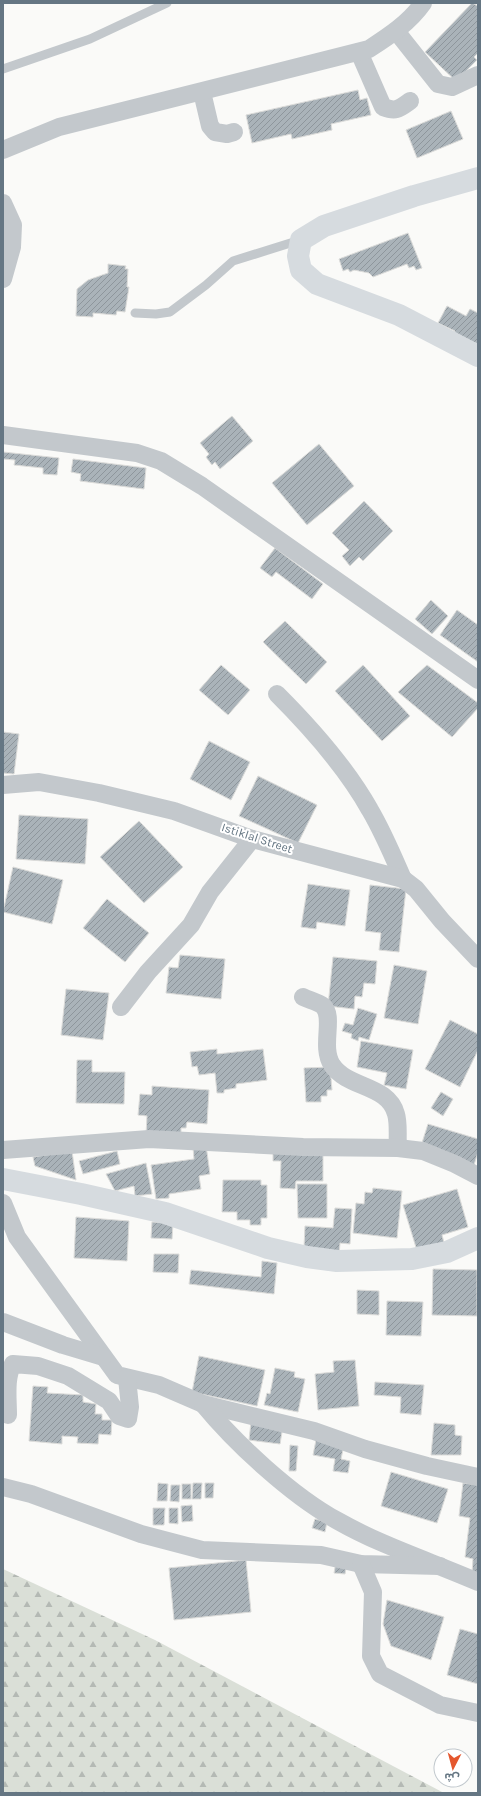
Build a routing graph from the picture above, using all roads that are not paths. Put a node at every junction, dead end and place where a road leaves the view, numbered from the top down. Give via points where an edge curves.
1 (167, 3) edge
2 (423, 3) edge
3 (396, 31) junction
4 (359, 52) junction
5 (3, 69) edge
6 (478, 75) edge
7 (202, 92) junction
8 (410, 101) dead end
9 (234, 132) dead end
10 (3, 150) edge
11 (478, 178) edge
12 (3, 203) edge
13 (301, 240) junction
14 (3, 279) edge
15 (135, 313) dead end
16 (478, 356) edge
17 (3, 435) edge
18 (478, 680) edge
19 (277, 694) dead end
20 (3, 785) edge
21 (252, 839) junction
22 (403, 879) junction
23 (478, 959) edge
24 (304, 997) dead end
25 (121, 1007) dead end
26 (398, 1148) junction
27 (3, 1150) edge
28 (478, 1176) edge
29 (3, 1179) edge
30 (3, 1203) edge
31 (478, 1238) edge
32 (3, 1322) edge
33 (103, 1357) junction
34 (127, 1378) junction
35 (203, 1404) junction
36 (8, 1414) dead end
37 (478, 1477) edge
38 (3, 1487) edge
39 (361, 1564) junction
40 (440, 1566) junction
41 (478, 1582) edge
42 (478, 1713) edge

1 - 5 lane via 90,39
2 - 3 street
3 - 4 street via 369,49
3 - 6 street via 438,84 452,87
4 - 7 street
4 - 8 street via 383,107 399,109
7 - 9 street via 210,126 215,132
7 - 10 street via 59,127
11 - 13 main road via 324,226
12 - 14 street via 14,225 12,247
13 - 15 lane via 234,261 170,312
13 - 16 main road via 298,256 301,270 317,284 399,315
17 - 18 street via 137,453 161,461 202,486
19 - 22 street via 305,722 350,779 370,809
20 - 21 street, Istiklal Street via 39,782 99,793 174,811
21 - 22 street, Istiklal Street
21 - 25 street via 210,892 191,925 148,972
22 - 23 street, Istiklal Street via 416,889
24 - 26 street via 322,1006 327,1012 326,1050 333,1066 352,1081 385,1096 392,1105 396,1114
26 - 27 street via 303,1147 149,1139
26 - 28 street via 423,1151
29 - 31 main road via 165,1213 268,1248 337,1261 412,1259 447,1252
30 - 33 street via 17,1237
32 - 33 street
33 - 34 street via 117,1375
34 - 35 street via 159,1385
34 - 36 street via 130,1407 128,1419 119,1416 109,1401 68,1376 38,1366 13,1364 9,1370
35 - 37 street via 314,1431 366,1449
35 - 40 street via 235,1438 309,1503 338,1521
38 - 39 street via 31,1494 142,1534 202,1550 321,1555
39 - 40 street
39 - 42 street via 374,1592 371,1656 380,1674 440,1705
40 - 41 street

